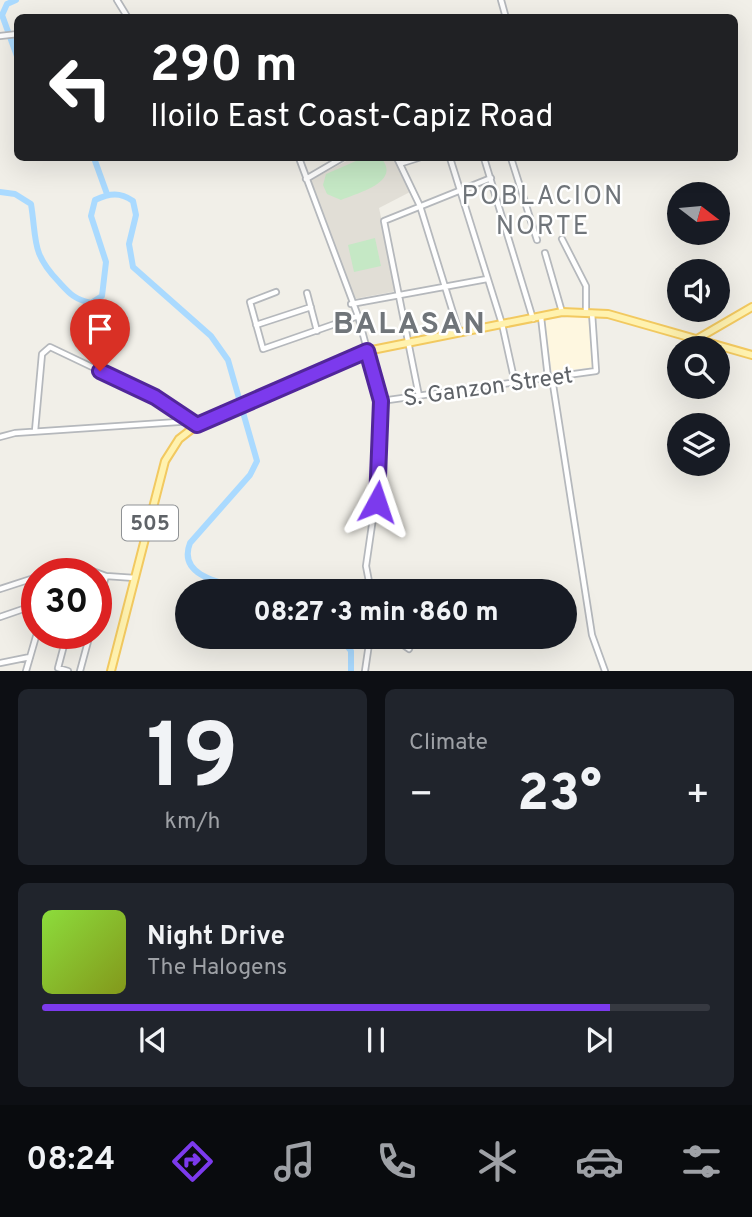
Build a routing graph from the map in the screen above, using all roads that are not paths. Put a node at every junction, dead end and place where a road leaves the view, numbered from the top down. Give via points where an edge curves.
1 (300, 161) edge
2 (337, 161) edge
3 (408, 161) edge
4 (451, 161) edge
5 (485, 161) edge
6 (511, 161) edge
7 (402, 163) joint
8 (491, 178) junction
9 (306, 179) junction
10 (460, 191) junction
11 (420, 206) junction
12 (562, 239) dead end
13 (537, 240) dead end
14 (545, 253) dead end
15 (487, 279) junction
16 (444, 286) junction
17 (276, 292) dead end
18 (307, 293) dead end
19 (400, 294) junction
20 (351, 304) junction
21 (311, 307) junction
22 (752, 307) edge
23 (562, 312) junction
24 (589, 312) junction
25 (358, 316) junction
26 (537, 318) junction
27 (502, 324) junction
28 (256, 325) junction
29 (317, 331) junction
30 (711, 331) junction
31 (459, 332) junction
32 (682, 336) edge
33 (703, 336) edge
34 (711, 336) edge
35 (410, 342) junction
36 (730, 349) edge
37 (367, 351) junction
38 (752, 355) edge
39 (550, 378) junction
40 (515, 383) junction
41 (419, 396) junction
42 (381, 401) junction
43 (195, 423) junction
44 (35, 431) junction
45 (0, 438) edge
46 (112, 576) edge
47 (136, 578) junction
48 (368, 579) edge
49 (21, 582) edge
50 (0, 589) edge
51 (21, 610) edge
52 (0, 617) edge
53 (32, 649) edge
54 (63, 649) edge
55 (86, 649) edge
56 (368, 649) edge
57 (30, 657) junction
58 (0, 663) edge
59 (26, 671) edge
60 (68, 671) edge
61 (80, 671) edge
62 (111, 671) edge
63 (365, 671) edge
64 (605, 671) edge

1 - 9 street
2 - 9 street
3 - 7 street
4 - 10 street
5 - 8 street
6 - 13 street
7 - 11 street
8 - 10 street
8 - 26 street
9 - 20 street
10 - 11 street
10 - 15 street
11 - 16 street
11 - 19 street via 384,221
12 - 24 street via 586,286
14 - 23 street
15 - 16 street
15 - 27 street
16 - 19 street
16 - 31 street
17 - 28 street via 250,302
18 - 21 street
19 - 20 street
19 - 35 street
20 - 25 street
21 - 28 street
21 - 29 street
22 - 30 main road
23 - 24 main road, 505
23 - 26 main road, 505
24 - 32 main road, 505
24 - 39 street, S. Ganzon Street via 596,371
25 - 29 street
25 - 37 street
26 - 27 main road, 505
26 - 39 street
27 - 31 main road, 505
27 - 40 street
28 - 29 street via 263,349
30 - 33 main road
30 - 34 main road
31 - 35 main road, 505
35 - 37 main road, 505
35 - 41 street
36 - 38 main road
37 - 42 street
37 - 43 main road, 505
39 - 40 street, S. Ganzon Street
39 - 64 street via 594,646
40 - 41 street, S. Ganzon Street
41 - 42 street, S. Ganzon Street
42 - 48 street via 380,470 366,566
43 - 44 street
43 - 44 street via 155,397 50,347 42,354
43 - 47 main road, 505 via 165,461
44 - 45 street
46 - 47 street
47 - 62 main road, 505
49 - 50 street
51 - 52 street
53 - 57 street
54 - 60 street via 58,668
55 - 61 street
56 - 63 street
57 - 58 street
57 - 59 street

